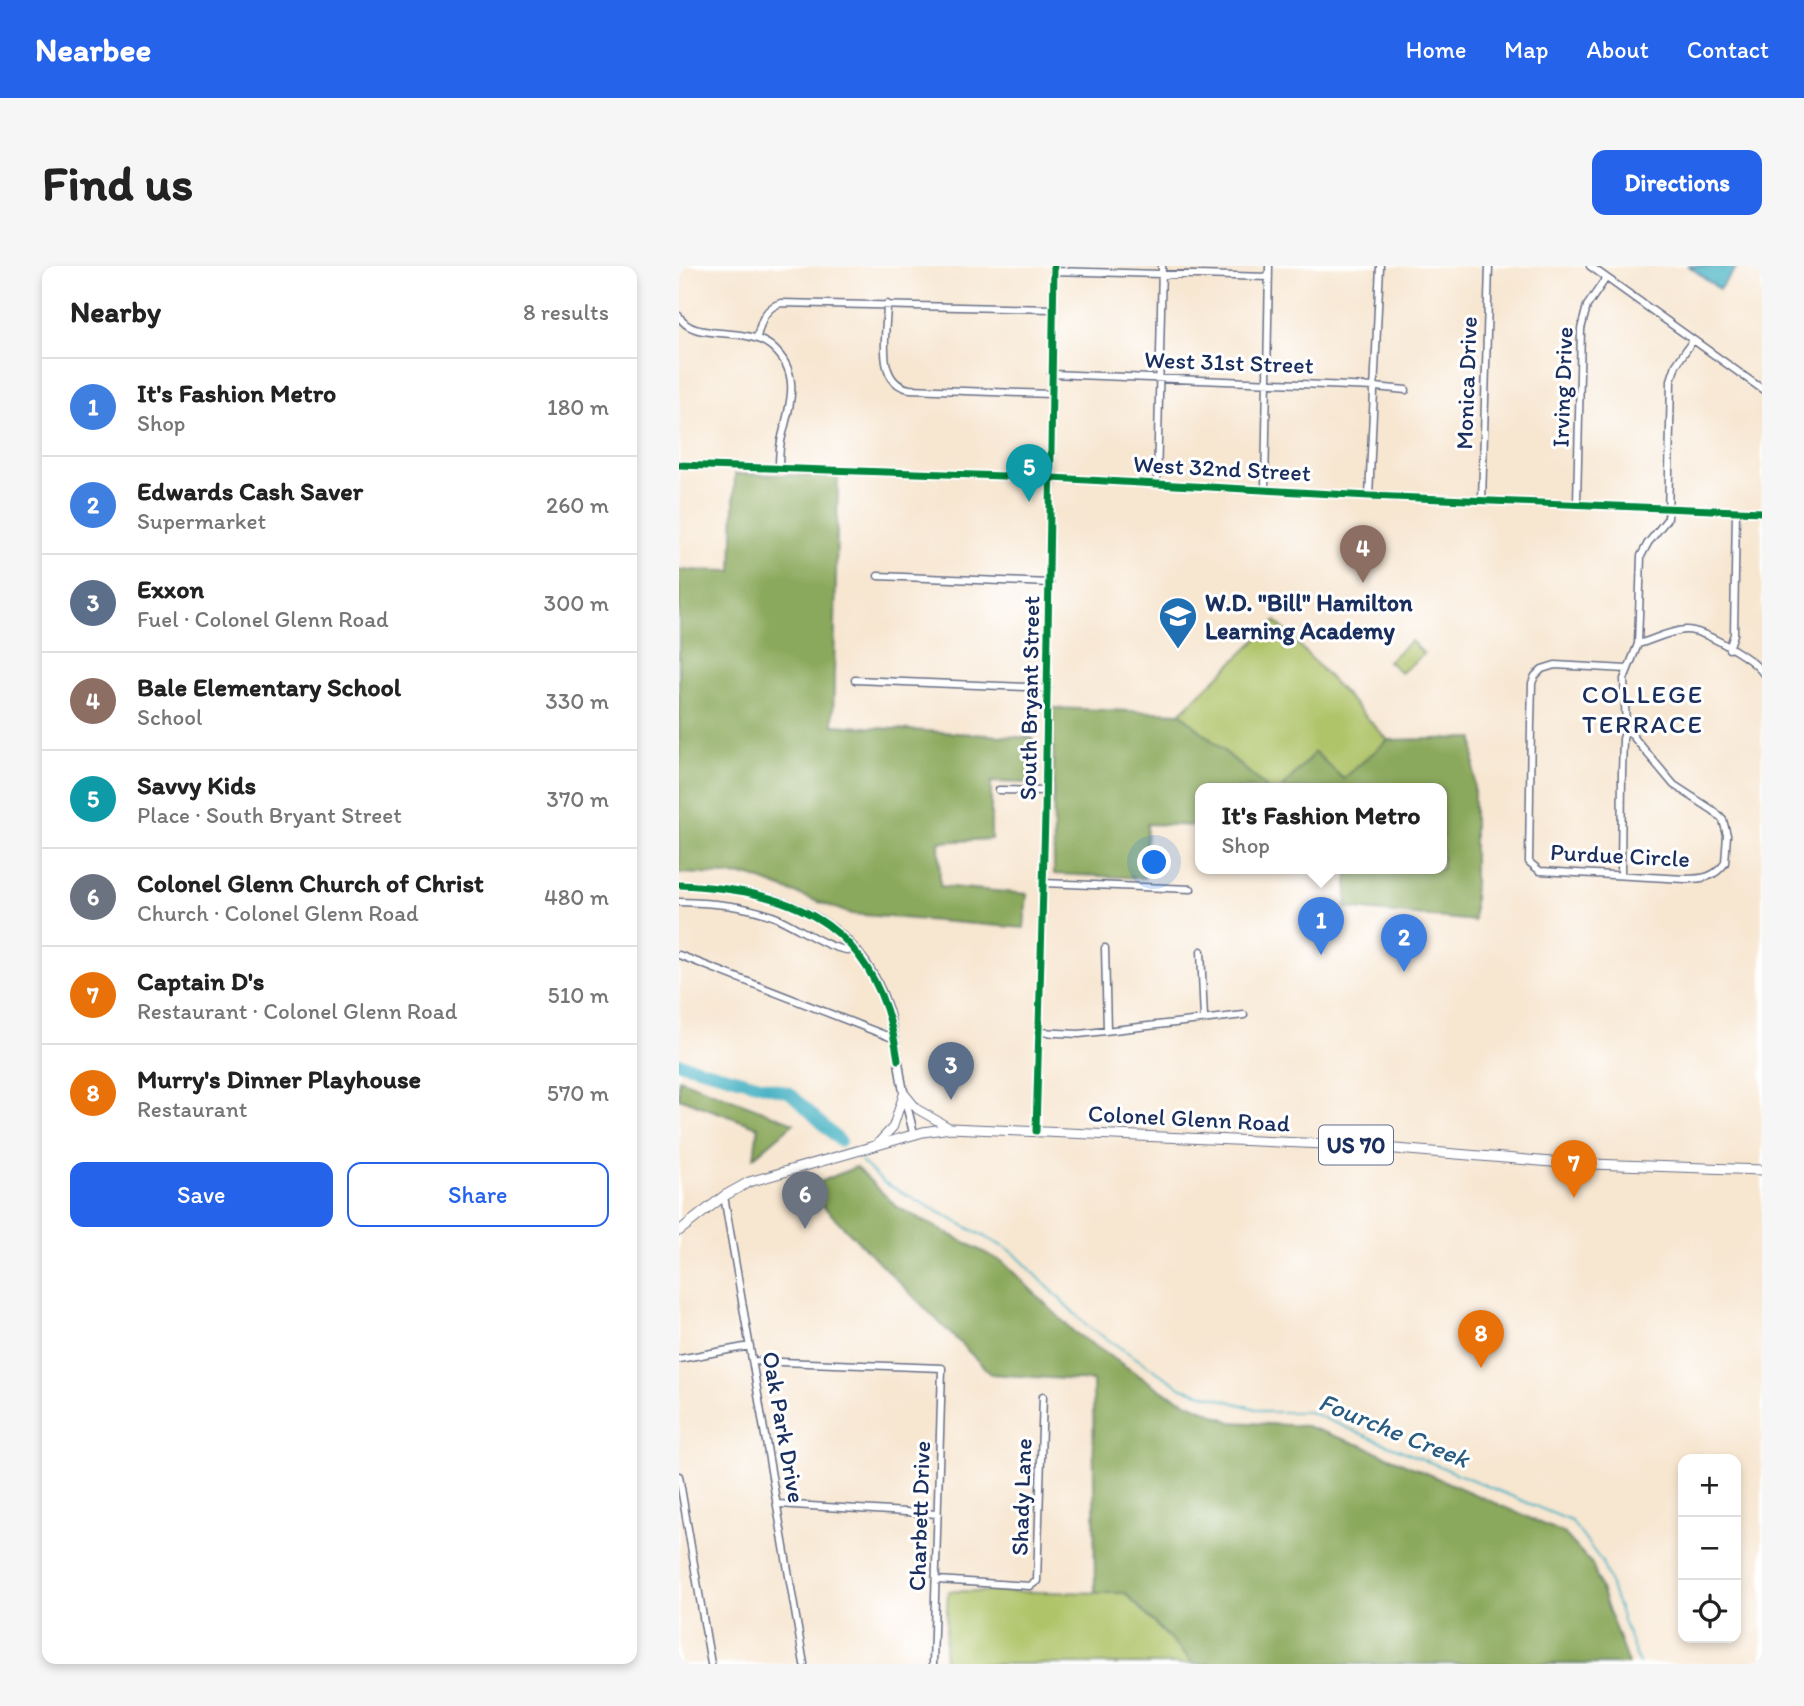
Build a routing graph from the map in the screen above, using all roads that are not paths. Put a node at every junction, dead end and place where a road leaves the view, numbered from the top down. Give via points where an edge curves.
1 (1269, 266) edge
2 (1380, 266) edge
3 (1489, 266) edge
4 (1590, 266) edge
5 (1053, 268) edge
6 (1162, 270) edge
7 (1269, 277) junction
8 (1606, 278) junction
9 (887, 304) junction
10 (1053, 309) junction
11 (679, 316) edge
12 (757, 337) junction
13 (1693, 340) junction
14 (1051, 374) junction
15 (1160, 379) junction
16 (1266, 382) junction
17 (1375, 387) junction
18 (1762, 389) edge
19 (1406, 390) dead end
20 (1050, 394) junction
21 (679, 464) edge
22 (779, 469) junction
23 (1050, 478) junction
24 (1157, 484) junction
25 (1265, 490) junction
26 (1369, 496) junction
27 (1482, 500) junction
28 (1577, 503) junction
29 (1669, 507) junction
30 (1736, 511) junction
31 (1762, 512) edge
32 (878, 576) dead end
33 (1050, 583) junction
34 (1638, 644) junction
35 (1729, 649) junction
36 (1627, 669) junction
37 (1762, 672) edge
38 (855, 680) dead end
39 (1048, 688) junction
40 (1626, 728) junction
41 (999, 790) dead end
42 (1046, 791) junction
43 (1621, 875) junction
44 (1043, 883) junction
45 (679, 885) edge
46 (1191, 889) dead end
47 (679, 902) edge
48 (1105, 948) dead end
49 (855, 951) junction
50 (1201, 951) dead end
51 (679, 955) edge
52 (1244, 1015) dead end
53 (1204, 1019) junction
54 (1107, 1030) junction
55 (1038, 1032) junction
56 (895, 1039) junction
57 (904, 1093) junction
58 (950, 1128) junction
59 (1036, 1131) junction
60 (914, 1135) junction
61 (875, 1146) junction
62 (1762, 1170) edge
63 (724, 1196) junction
64 (679, 1231) edge
65 (750, 1346) junction
66 (679, 1359) edge
67 (754, 1361) junction
68 (1043, 1396) dead end
69 (679, 1476) edge
70 (778, 1504) junction
71 (938, 1514) junction
72 (937, 1580) junction
73 (711, 1664) edge
74 (804, 1664) edge
75 (933, 1664) edge

1 - 7 street
2 - 17 street
3 - 27 street, Monica Drive
4 - 8 street
5 - 6 street
5 - 10 street, South Bryant Street
6 - 7 street
6 - 15 street
7 - 16 street
8 - 13 street
8 - 28 street, Irving Drive via 1587,306 1581,329
9 - 10 street
9 - 12 street via 776,304 764,315
9 - 20 street via 887,368 899,386
10 - 14 street, South Bryant Street
11 - 12 street via 697,331
12 - 22 street via 781,356 791,380
13 - 18 street
13 - 29 street via 1671,380
14 - 15 street, West 31st Street
14 - 20 street, South Bryant Street
15 - 16 street, West 31st Street
15 - 24 street
16 - 17 street, West 31st Street
16 - 25 street
17 - 19 street, West 31st Street
17 - 26 street
20 - 23 street, South Bryant Street
21 - 22 street, West 32nd Street
22 - 23 street, West 32nd Street
23 - 24 street, West 32nd Street
23 - 33 street, South Bryant Street
24 - 25 street, West 32nd Street
25 - 26 street, West 32nd Street
26 - 27 street, West 32nd Street
27 - 28 street, West 32nd Street
28 - 29 street, West 32nd Street
29 - 30 street, West 32nd Street
29 - 34 street via 1667,521 1641,556
30 - 31 street, West 32nd Street
30 - 35 street via 1734,634
32 - 33 street
33 - 39 street, South Bryant Street
34 - 35 street via 1691,630
34 - 36 street
35 - 37 street
36 - 40 street
36 - 43 street, Purdue Circle via 1566,665 1542,669 1532,683 1528,853 1532,866 1540,871
38 - 39 street
39 - 42 street, South Bryant Street
40 - 43 street
40 - 43 street, Purdue Circle via 1674,785 1723,820 1727,843 1723,867 1703,879
41 - 42 street
42 - 44 street, South Bryant Street
44 - 46 street
44 - 55 street, South Bryant Street
45 - 49 street via 736,888 787,902 815,916
47 - 49 street via 759,911 829,944
48 - 54 street
49 - 56 street via 884,998
50 - 53 street
51 - 56 street
52 - 53 street
53 - 54 street
54 - 55 street
55 - 59 street, South Bryant Street
56 - 57 street
57 - 58 main road via 917,1108
57 - 60 street
57 - 61 main road via 893,1127
58 - 59 main road, Colonel Glenn Road / US 70
58 - 60 main road, Colonel Glenn Road / US 70
59 - 62 main road, Colonel Glenn Road / US 70 via 1360,1146 1563,1163
60 - 61 main road, Colonel Glenn Road / US 70
61 - 63 main road, Colonel Glenn Road / US 70 via 749,1182
63 - 64 main road, Colonel Glenn Road / US 70
63 - 65 street, Oak Park Drive
65 - 66 street
65 - 67 street, Oak Park Drive
67 - 70 street, Oak Park Drive
67 - 71 street, Charbett Drive via 942,1368
68 - 72 street, Shady Lane via 1037,1581 1030,1586
69 - 73 street
70 - 71 street
70 - 74 street, Oak Park Drive
71 - 72 street, Charbett Drive
72 - 75 street, Charbett Drive

